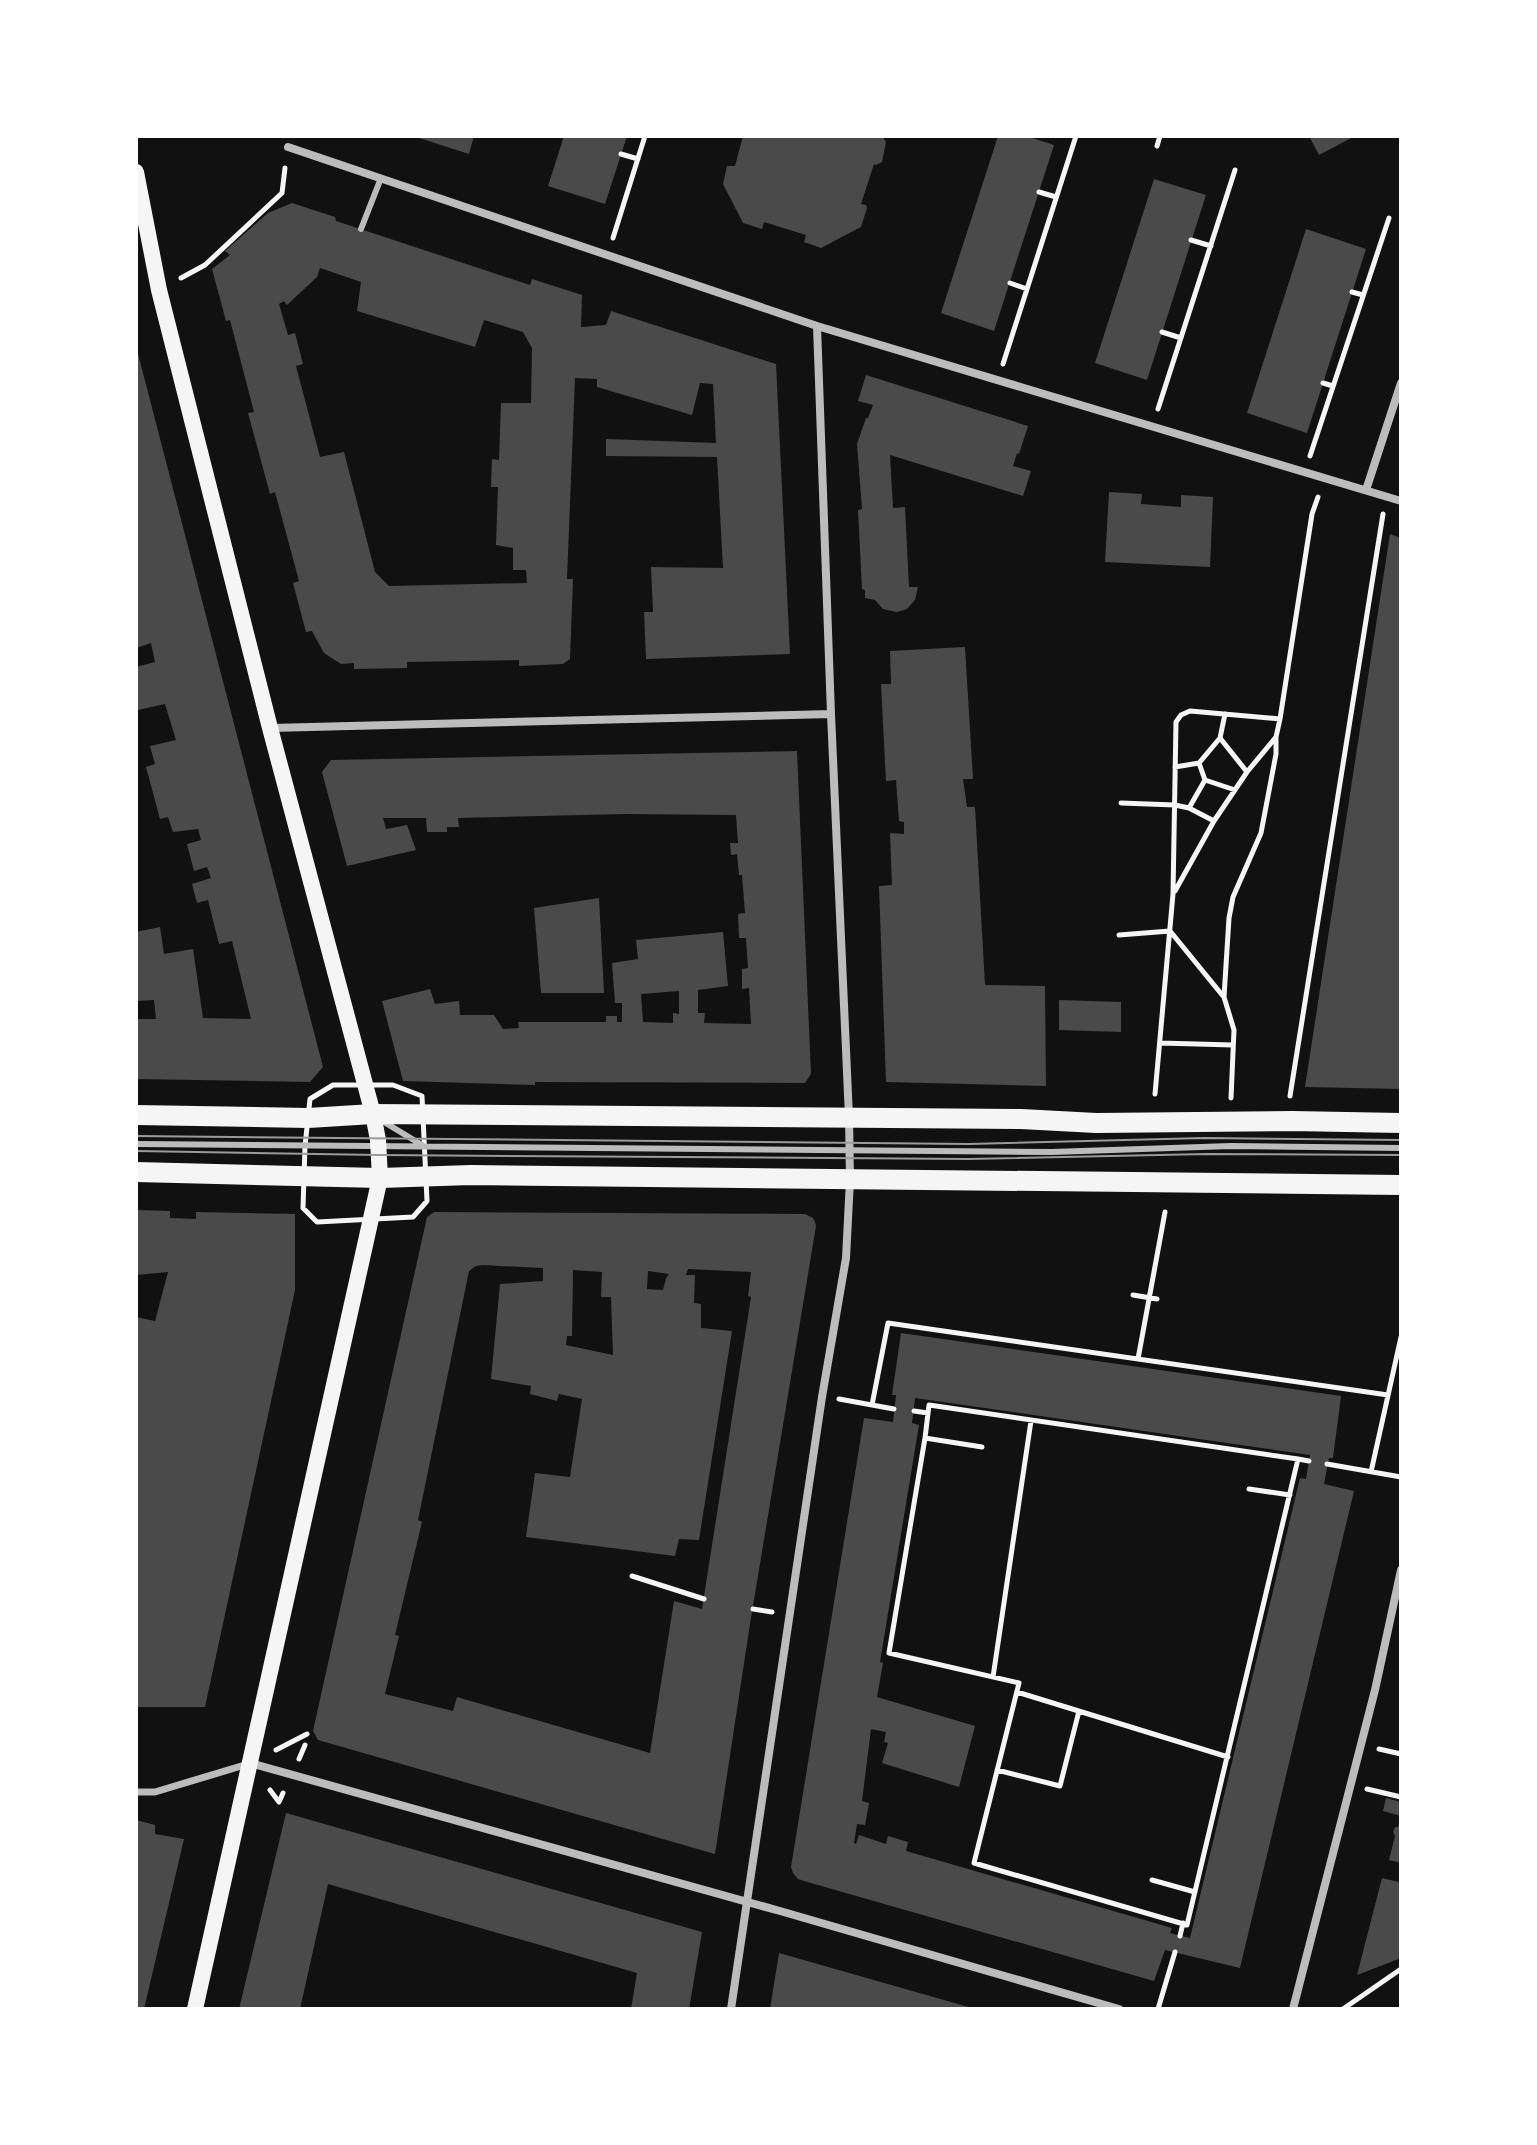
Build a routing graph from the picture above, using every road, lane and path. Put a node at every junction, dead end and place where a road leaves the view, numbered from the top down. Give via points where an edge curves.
1 (645, 136) edge
2 (1076, 136) edge
3 (1160, 136) edge
4 (1157, 146) dead end
5 (288, 147) joint
6 (621, 154) dead end
7 (638, 159) junction
8 (1235, 170) dead end
9 (136, 172) edge
10 (381, 178) junction
11 (1039, 192) dead end
12 (1056, 197) junction
13 (1389, 218) dead end
14 (361, 229) dead end
15 (1191, 240) dead end
16 (1211, 246) junction
17 (608, 255) junction
18 (1010, 283) dead end
19 (1027, 289) junction
20 (159, 290) junction
21 (1352, 292) dead end
22 (1363, 295) junction
23 (817, 326) junction
24 (1162, 332) dead end
25 (1181, 338) junction
26 (998, 380) junction
27 (1323, 383) dead end
28 (1401, 383) edge
29 (1333, 386) junction
30 (1153, 427) junction
31 (1304, 472) junction
32 (1325, 478) junction
33 (1366, 490) junction
34 (1385, 496) junction
35 (1401, 501) edge
36 (831, 714) junction
37 (1225, 714) junction
38 (1280, 719) junction
39 (270, 728) junction
40 (1276, 737) junction
41 (1220, 738) junction
42 (1199, 763) junction
43 (1175, 767) junction
44 (1247, 772) junction
45 (1205, 780) junction
46 (1235, 790) junction
47 (1121, 803) dead end
48 (1175, 805) junction
49 (1189, 808) junction
50 (1214, 821) junction
51 (1173, 894) junction
52 (1170, 931) junction
53 (1119, 935) dead end
54 (1224, 997) junction
55 (1160, 1043) junction
56 (1233, 1045) junction
57 (1155, 1094) dead end
58 (1290, 1097) dead end
59 (1231, 1098) dead end
60 (373, 1114) junction
61 (136, 1115) edge
62 (849, 1117) junction
63 (1401, 1123) edge
64 (136, 1144) edge
65 (378, 1147) junction
66 (425, 1147) junction
67 (1401, 1148) edge
68 (850, 1151) junction
69 (136, 1172) edge
70 (380, 1178) junction
71 (850, 1180) junction
72 (1401, 1185) edge
73 (1165, 1212) dead end
74 (1133, 1295) dead end
75 (1149, 1298) junction
76 (1157, 1299) dead end
77 (1401, 1337) edge
78 (1138, 1359) junction
79 (1388, 1395) junction
80 (822, 1397) junction
81 (872, 1405) junction
82 (894, 1409) dead end
83 (914, 1411) dead end
84 (928, 1413) junction
85 (1031, 1421) junction
86 (925, 1438) junction
87 (982, 1447) dead end
88 (1298, 1459) junction
89 (1309, 1461) dead end
90 (1327, 1464) dead end
91 (1371, 1472) junction
92 (1401, 1477) edge
93 (1249, 1489) dead end
94 (1290, 1495) junction
95 (1401, 1570) edge
96 (632, 1576) dead end
97 (704, 1599) dead end
98 (993, 1677) junction
99 (1017, 1692) junction
100 (1079, 1711) junction
101 (1228, 1757) junction
102 (250, 1763) junction
103 (997, 1770) junction
104 (1350, 1785) junction
105 (136, 1792) edge
106 (1401, 1797) edge
107 (1152, 1880) dead end
108 (1195, 1892) junction
109 (747, 1902) junction
110 (1183, 1923) junction
111 (1180, 1936) dead end
112 (1175, 1952) dead end
113 (1401, 1969) edge
114 (195, 2009) edge
115 (731, 2009) edge
116 (1119, 2009) edge
117 (1158, 2009) edge
118 (1293, 2009) edge
119 (1343, 2009) edge

1 - 7 path
2 - 12 path
3 - 4 path
5 - 10 street
5 - 20 path via 282,193 205,265
6 - 7 path
7 - 17 path
8 - 16 path
9 - 20 main road
10 - 14 lane
10 - 17 street
11 - 12 path
12 - 19 path
13 - 22 path
15 - 16 path
16 - 25 path
17 - 23 street
18 - 19 path
19 - 26 path
20 - 39 main road
21 - 22 path
22 - 29 path
23 - 26 street
23 - 36 street
24 - 25 path
25 - 30 path
26 - 30 street
27 - 29 path
28 - 33 street
29 - 31 path
30 - 31 street
31 - 32 street
32 - 33 street
32 - 38 path via 1312,514
33 - 34 street
34 - 35 street
34 - 58 path
36 - 39 street
36 - 62 street
37 - 38 path
37 - 41 path
37 - 43 path via 1181,715 1176,722
38 - 40 path
39 - 60 main road
40 - 44 path
40 - 54 path via 1261,833 1231,904
41 - 42 path
41 - 44 path
42 - 43 path
42 - 45 path
43 - 48 path
44 - 46 path
45 - 46 path
45 - 49 path
46 - 50 path
47 - 48 path
48 - 49 path
48 - 51 path
49 - 50 path
50 - 51 path
51 - 52 path
52 - 53 path
52 - 54 path
52 - 55 path
54 - 56 path
55 - 56 path
55 - 57 path
56 - 59 path
60 - 61 main road
60 - 62 main road
60 - 65 main road
60 - 66 lane
62 - 63 main road
62 - 68 street
64 - 65 lane
65 - 66 lane
65 - 70 main road
66 - 68 lane
67 - 68 lane
68 - 71 street
69 - 70 main road
70 - 71 main road
70 - 102 main road
71 - 72 main road
71 - 80 street via 846,1258
73 - 75 path
74 - 75 path
75 - 76 path
75 - 78 path
77 - 79 path
78 - 79 path
78 - 81 path via 888,1323
79 - 91 path
80 - 81 path
80 - 109 street
81 - 82 path
83 - 84 path
84 - 85 path via 929,1405
84 - 86 path
85 - 88 path
85 - 98 path
86 - 87 path
86 - 98 path via 889,1653
88 - 89 path
88 - 94 path
90 - 91 path
91 - 92 path
93 - 94 path
94 - 101 path
95 - 104 street
96 - 97 path
98 - 99 path via 1019,1683
99 - 100 path
99 - 103 path
100 - 101 path
100 - 103 path via 1060,1786
101 - 108 path
102 - 105 street via 155,1792
102 - 109 street
102 - 114 main road
103 - 110 path via 974,1863
104 - 106 path
104 - 118 street
107 - 108 path
108 - 110 path via 1187,1925
109 - 115 street
109 - 116 street
110 - 111 path
112 - 117 path
113 - 119 path

